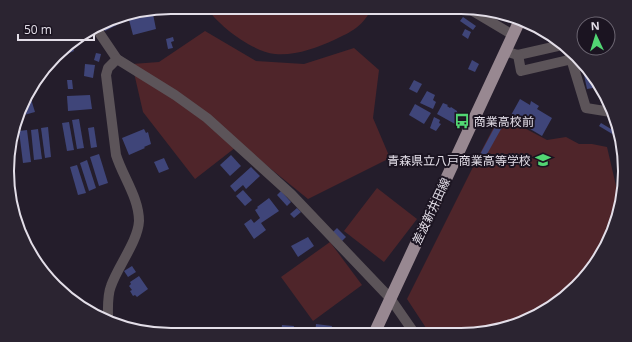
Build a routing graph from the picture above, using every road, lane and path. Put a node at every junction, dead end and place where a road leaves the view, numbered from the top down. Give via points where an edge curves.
1 (479, 15) edge
2 (518, 25) edge
3 (98, 32) edge
4 (513, 35) junction
5 (557, 46) edge
6 (505, 52) junction
7 (518, 55) junction
8 (570, 58) edge
9 (117, 60) junction
10 (573, 61) edge
11 (606, 111) edge
12 (390, 298) junction
13 (108, 315) edge
14 (377, 328) edge
15 (411, 328) edge

1 - 4 street
2 - 4 main road, 差波新井田線
3 - 9 street
4 - 6 main road, 差波新井田線
5 - 7 street
6 - 7 street
6 - 12 main road, 差波新井田線
7 - 8 street via 521,71
9 - 12 street via 175,94 230,137 291,194
9 - 13 street via 108,68 106,75 116,155 135,200 139,222 136,236 110,287
10 - 11 street via 586,108
12 - 14 main road, 差波新井田線
12 - 15 street

